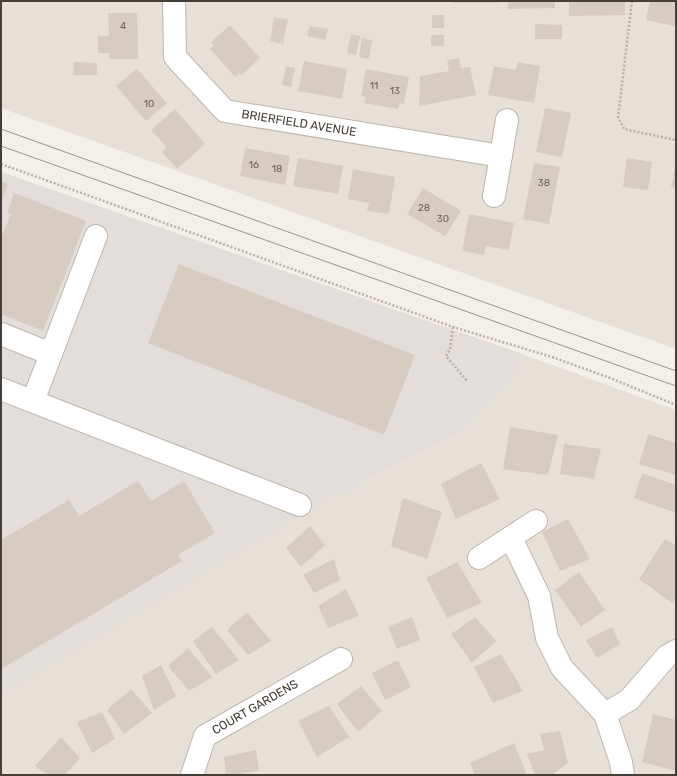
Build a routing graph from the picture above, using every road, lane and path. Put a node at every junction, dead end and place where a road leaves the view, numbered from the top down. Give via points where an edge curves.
1 (174, 1) edge
2 (632, 1) edge
3 (507, 120) dead end
4 (676, 140) edge
5 (501, 156) junction
6 (1, 164) edge
7 (494, 196) dead end
8 (96, 236) dead end
9 (453, 327) junction
10 (1, 334) edge
11 (51, 354) junction
12 (467, 381) dead end
13 (1, 389) edge
14 (34, 401) junction
15 (676, 405) edge
16 (300, 505) dead end
17 (536, 521) dead end
18 (511, 538) junction
19 (479, 558) dead end
20 (676, 651) edge
21 (341, 659) dead end
22 (605, 714) junction
23 (192, 775) edge
24 (624, 775) edge

1 - 5 street, BRIERFIELD AVENUE via 175,57 225,111
2 - 4 path via 618,117 624,130
3 - 5 street
5 - 7 street
6 - 9 path
8 - 11 street
9 - 12 path via 450,349 446,356
9 - 15 path via 552,357
10 - 11 street
11 - 14 street
13 - 14 street
14 - 16 street
17 - 18 street
18 - 19 street
18 - 22 street via 538,596 548,638 562,668
20 - 22 street via 667,656 629,700
21 - 23 street, COURT GARDENS via 205,736
22 - 24 street

